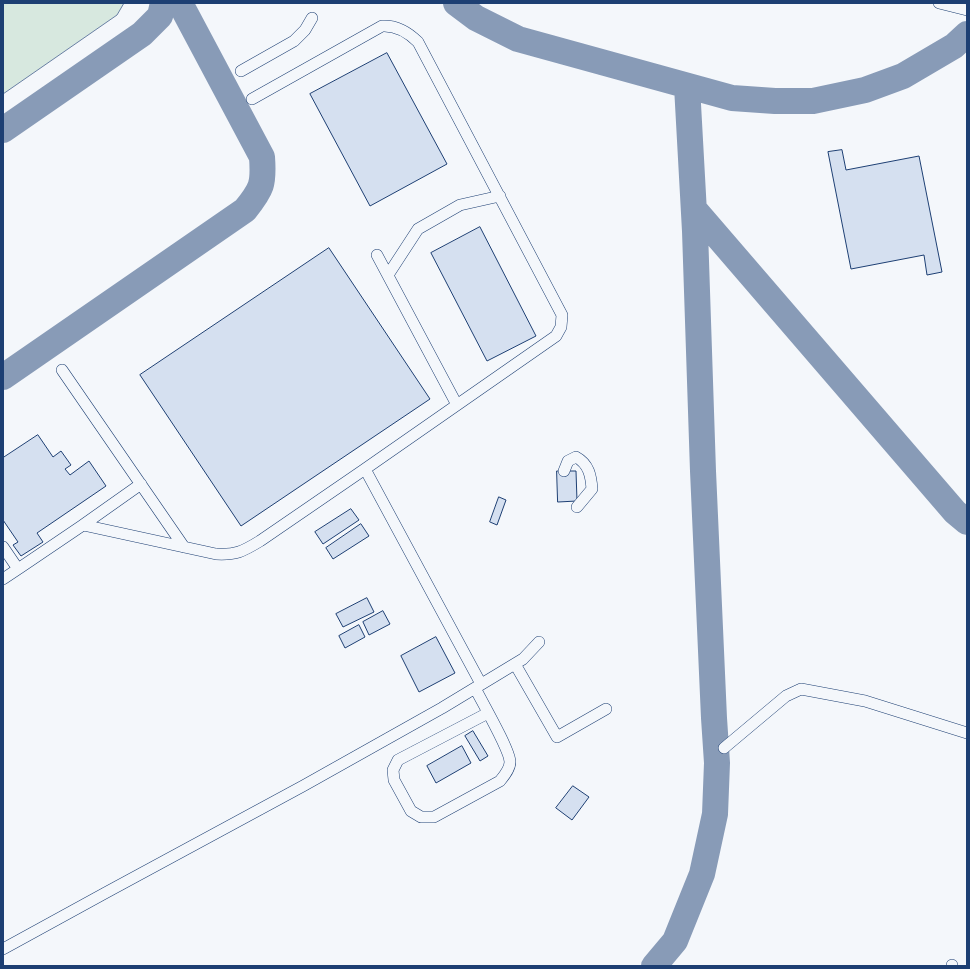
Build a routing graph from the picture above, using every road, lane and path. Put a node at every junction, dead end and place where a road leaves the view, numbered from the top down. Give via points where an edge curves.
1 (939, 3) edge
2 (967, 10) edge
3 (312, 18) dead end
4 (241, 71) dead end
5 (252, 99) dead end
6 (500, 196) junction
7 (377, 255) dead end
8 (388, 275) junction
9 (62, 370) dead end
10 (457, 405) junction
11 (365, 469) junction
12 (564, 471) dead end
13 (140, 484) junction
14 (577, 507) dead end
15 (83, 525) junction
16 (3, 547) edge
17 (184, 547) junction
18 (18, 569) junction
19 (3, 579) edge
20 (539, 642) dead end
21 (516, 664) junction
22 (478, 686) junction
23 (606, 709) dead end
24 (488, 713) junction
25 (967, 733) edge
26 (724, 748) dead end
27 (3, 949) edge

1 - 2 street
3 - 4 street via 294,41
5 - 6 street via 382,26 392,26 412,35 418,42
6 - 8 street via 460,205 418,229
6 - 10 street via 562,315 561,327 556,336
7 - 8 street
8 - 10 street
9 - 13 street
10 - 11 street
11 - 17 street via 244,550 231,555
11 - 22 street
12 - 14 street via 568,462 576,457 588,470 592,489
13 - 15 street
13 - 17 street
15 - 17 street
15 - 18 street
16 - 18 street
18 - 19 street
20 - 21 street
21 - 22 street
21 - 23 street via 557,737
22 - 24 street
22 - 27 street via 303,786
24 - 24 street via 507,751 510,762 505,775 500,781 434,817 421,817 411,811 394,780 393,770 398,760
25 - 26 street via 865,702 801,689 786,696

